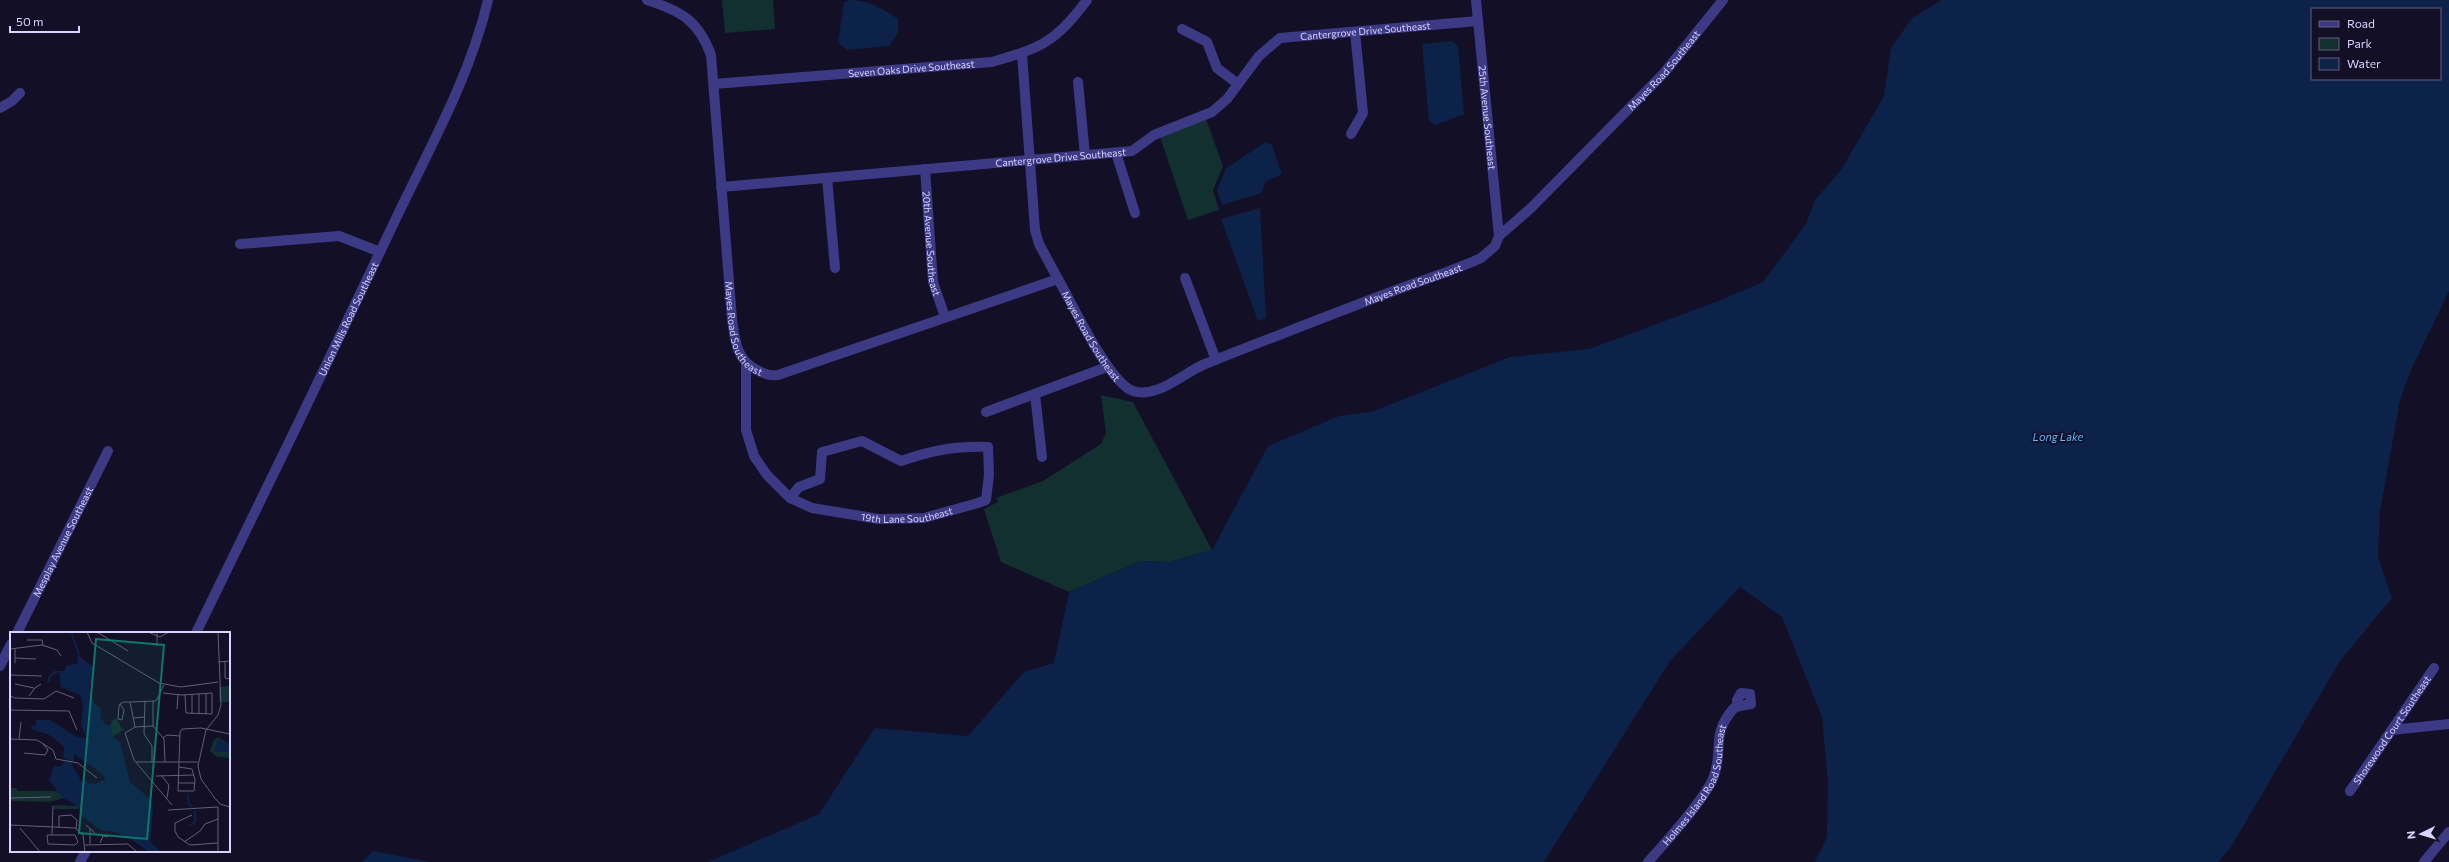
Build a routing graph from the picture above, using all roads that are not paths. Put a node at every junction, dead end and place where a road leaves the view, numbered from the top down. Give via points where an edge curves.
1 (488, 0) edge
2 (647, 0) edge
3 (1086, 0) edge
4 (1476, 0) edge
5 (1723, 0) edge
6 (1478, 21) junction
7 (1182, 29) dead end
8 (1355, 32) junction
9 (1022, 54) junction
10 (1078, 82) dead end
11 (714, 84) junction
12 (1238, 84) junction
13 (20, 93) dead end
14 (0, 108) edge
15 (1351, 134) dead end
16 (1116, 152) junction
17 (1085, 155) junction
18 (1030, 160) junction
19 (925, 169) junction
20 (827, 178) junction
21 (721, 187) junction
22 (1135, 213) dead end
23 (1499, 236) junction
24 (240, 244) dead end
25 (380, 252) junction
26 (835, 268) dead end
27 (1186, 278) dead end
28 (1058, 279) junction
29 (945, 317) junction
30 (1216, 360) junction
31 (746, 365) junction
32 (1107, 367) junction
33 (1035, 394) junction
34 (986, 412) dead end
35 (108, 451) dead end
36 (1042, 457) dead end
37 (790, 498) junction
38 (18, 632) edge
39 (196, 632) edge
40 (10, 646) edge
41 (0, 666) edge
42 (2434, 668) dead end
43 (1738, 706) dead end
44 (2449, 724) edge
45 (2392, 730) junction
46 (2350, 791) dead end
47 (2449, 832) edge
48 (85, 852) edge
49 (80, 862) edge
50 (1648, 862) edge
51 (2424, 862) edge

1 - 25 street, Union Mills Road Southeast via 462,79
2 - 11 street, Mayes Road Southeast via 681,13 695,24 704,37 711,55
3 - 9 street, Seven Oaks Drive Southeast via 1070,23 1048,43
4 - 6 street, 25th Avenue Southeast
5 - 23 street, Mayes Road Southeast via 1698,33 1641,98 1528,212
6 - 8 street, Cantergrove Drive Southeast
6 - 23 street, 25th Avenue Southeast
7 - 12 street via 1207,42 1217,68
8 - 12 street, Cantergrove Drive Southeast via 1280,38 1259,56
8 - 15 street via 1363,114
9 - 11 street, Seven Oaks Drive Southeast via 992,62
9 - 18 street
10 - 17 street
11 - 21 street, Mayes Road Southeast
12 - 16 street, Cantergrove Drive Southeast via 1227,99 1212,112 1154,136 1132,151
13 - 14 street
16 - 17 street, Cantergrove Drive Southeast
16 - 22 street
17 - 18 street, Cantergrove Drive Southeast
18 - 19 street, Cantergrove Drive Southeast
18 - 28 street via 1035,230 1039,244
19 - 20 street, Cantergrove Drive Southeast
19 - 29 street, 20th Avenue Southeast via 933,282
20 - 21 street, Cantergrove Drive Southeast
20 - 26 street
21 - 31 street, Mayes Road Southeast via 735,337 738,353
23 - 30 street, Mayes Road Southeast via 1495,246 1482,258
24 - 25 street via 339,236
25 - 39 street, Union Mills Road Southeast
27 - 30 street
28 - 29 street, Mayes Road Southeast
28 - 32 street, Mayes Road Southeast
29 - 31 street, Mayes Road Southeast via 778,375 768,376
30 - 32 street, Mayes Road Southeast via 1166,386 1144,393 1132,391
31 - 37 street, 19th Lane Southeast via 746,430 754,456
32 - 33 street
33 - 34 street
33 - 36 street
35 - 38 street, Mesplay Avenue Southeast
37 - 37 street, 19th Lane Southeast via 812,508 880,519 924,518 986,500 989,475 988,447 957,446 901,461 862,441 822,452 820,480 799,487
40 - 41 street
42 - 45 street, Shorewood Court Southeast
43 - 50 street, Holmes Island Road Southeast via 1724,722 1718,736 1714,778 1675,831
44 - 45 street
45 - 46 street, Shorewood Court Southeast
47 - 51 street
48 - 49 street

